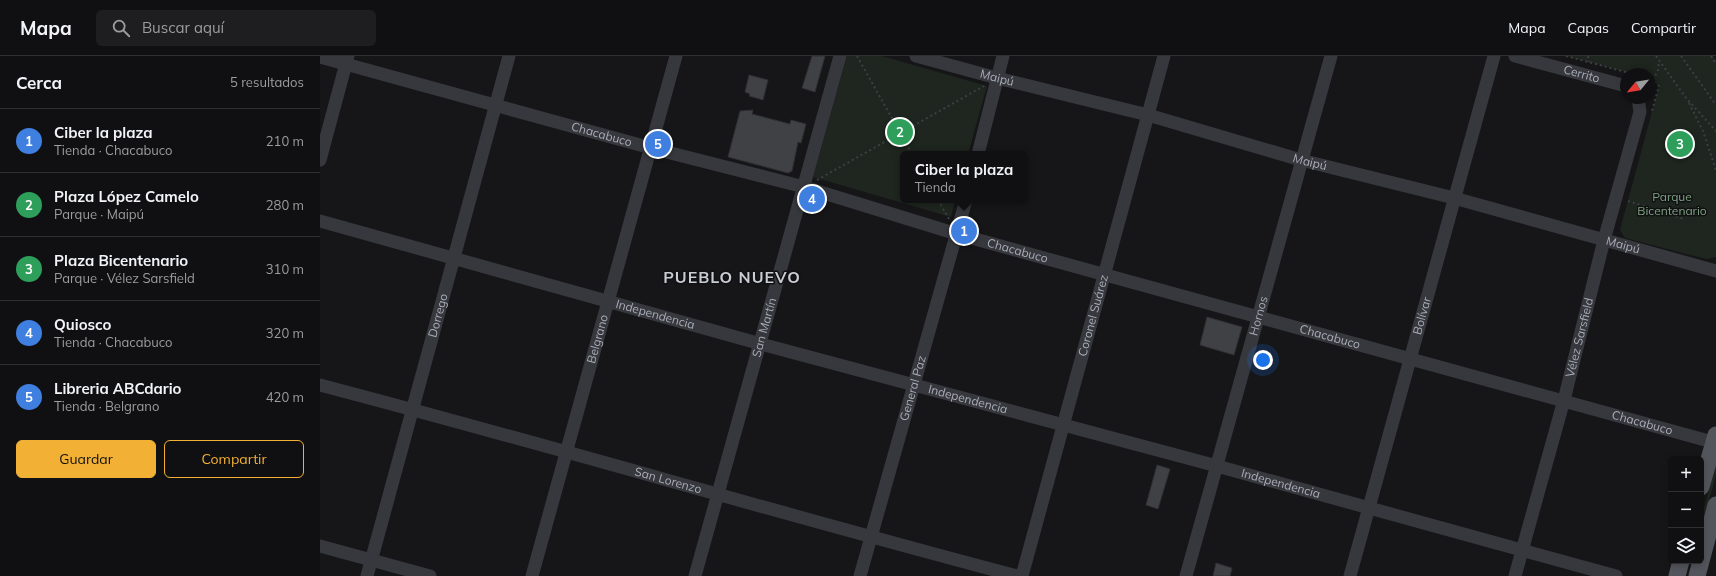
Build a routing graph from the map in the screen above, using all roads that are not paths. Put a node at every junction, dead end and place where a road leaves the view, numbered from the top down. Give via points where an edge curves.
1 (509, 56) edge
2 (676, 56) edge
3 (840, 56) edge
4 (916, 56) edge
5 (1003, 56) edge
6 (1164, 56) edge
7 (1331, 56) edge
8 (1494, 56) edge
9 (1515, 56) edge
10 (320, 57) edge
11 (347, 60) edge
12 (997, 78) junction
13 (1620, 84) edge
14 (1639, 104) edge
15 (496, 105) junction
16 (1148, 115) junction
17 (651, 148) junction
18 (979, 151) edge
19 (320, 160) edge
20 (1301, 160) junction
21 (804, 187) junction
22 (1454, 198) junction
23 (965, 203) edge
24 (320, 221) edge
25 (957, 234) junction
26 (1604, 240) junction
27 (454, 258) junction
28 (1712, 266) edge
29 (1104, 276) junction
30 (609, 302) junction
31 (1258, 317) junction
32 (760, 344) junction
33 (1410, 358) junction
34 (320, 385) edge
35 (913, 385) junction
36 (1564, 400) junction
37 (411, 409) junction
38 (1063, 425) junction
39 (1715, 437) edge
40 (567, 452) junction
41 (1217, 466) junction
42 (1704, 476) edge
43 (718, 495) junction
44 (1716, 505) edge
45 (1369, 508) junction
46 (870, 538) junction
47 (320, 546) edge
48 (1522, 551) junction
49 (371, 560) junction
50 (1680, 564) edge
51 (367, 576) edge
52 (430, 576) edge
53 (532, 576) edge
54 (695, 576) edge
55 (860, 576) edge
56 (1016, 576) edge
57 (1022, 576) edge
58 (1186, 576) edge
59 (1350, 576) edge
60 (1515, 576) edge
61 (1616, 576) edge
62 (1677, 576) edge
63 (1697, 576) edge

1 - 15 street, Dorrego
2 - 17 street, Belgrano
3 - 21 street, San Martín
4 - 12 street, Maipú
5 - 12 street
6 - 16 street, Coronel Suárez
7 - 20 street, Hornos
8 - 22 street, Bolívar
9 - 13 street, Cerrito
10 - 11 street, Chacabuco
11 - 15 street, Chacabuco
11 - 19 street
12 - 16 street, Maipú
12 - 18 street
14 - 26 street, Vélez Sarsfield via 1640,112
15 - 17 street, Chacabuco
15 - 27 street, Dorrego
16 - 20 street, Maipú
16 - 29 street, Coronel Suárez
17 - 21 street, Chacabuco
17 - 30 street, Belgrano
20 - 22 street, Maipú
20 - 31 street, Hornos
21 - 25 street, Chacabuco
21 - 32 street, San Martín
22 - 26 street, Maipú
22 - 33 street, Bolívar
23 - 25 street, General Paz
24 - 27 street, Independencia
25 - 29 street, Chacabuco
25 - 35 street, General Paz
26 - 28 street, Maipú
26 - 36 street, Vélez Sarsfield
27 - 30 street, Independencia
27 - 37 street, Dorrego
29 - 31 street, Chacabuco
29 - 38 street, Coronel Suárez
30 - 32 street, Independencia
30 - 40 street, Belgrano
31 - 33 street, Chacabuco
31 - 41 street, Hornos
32 - 35 street, Independencia
32 - 43 street, San Martín
33 - 36 street, Chacabuco
33 - 45 street, Bolívar
34 - 37 street, San Lorenzo
35 - 38 street, Independencia
35 - 46 street, General Paz
36 - 39 street, Chacabuco
36 - 48 street, Vélez Sarsfield
37 - 40 street, San Lorenzo
37 - 49 street, Dorrego
38 - 41 street, Independencia
38 - 57 street, Coronel Suárez
39 - 42 main road
40 - 43 street, San Lorenzo
40 - 53 street, Belgrano
41 - 45 street, Independencia
41 - 58 street, Hornos
43 - 46 street, San Lorenzo
43 - 54 street, San Martín
44 - 63 main road
45 - 48 street, Independencia
45 - 59 street, Bolívar
46 - 55 street, General Paz
46 - 56 street, San Lorenzo
47 - 49 street
48 - 60 street, Vélez Sarsfield
48 - 61 street, Independencia
49 - 51 street, Dorrego
49 - 52 street
50 - 62 main road

